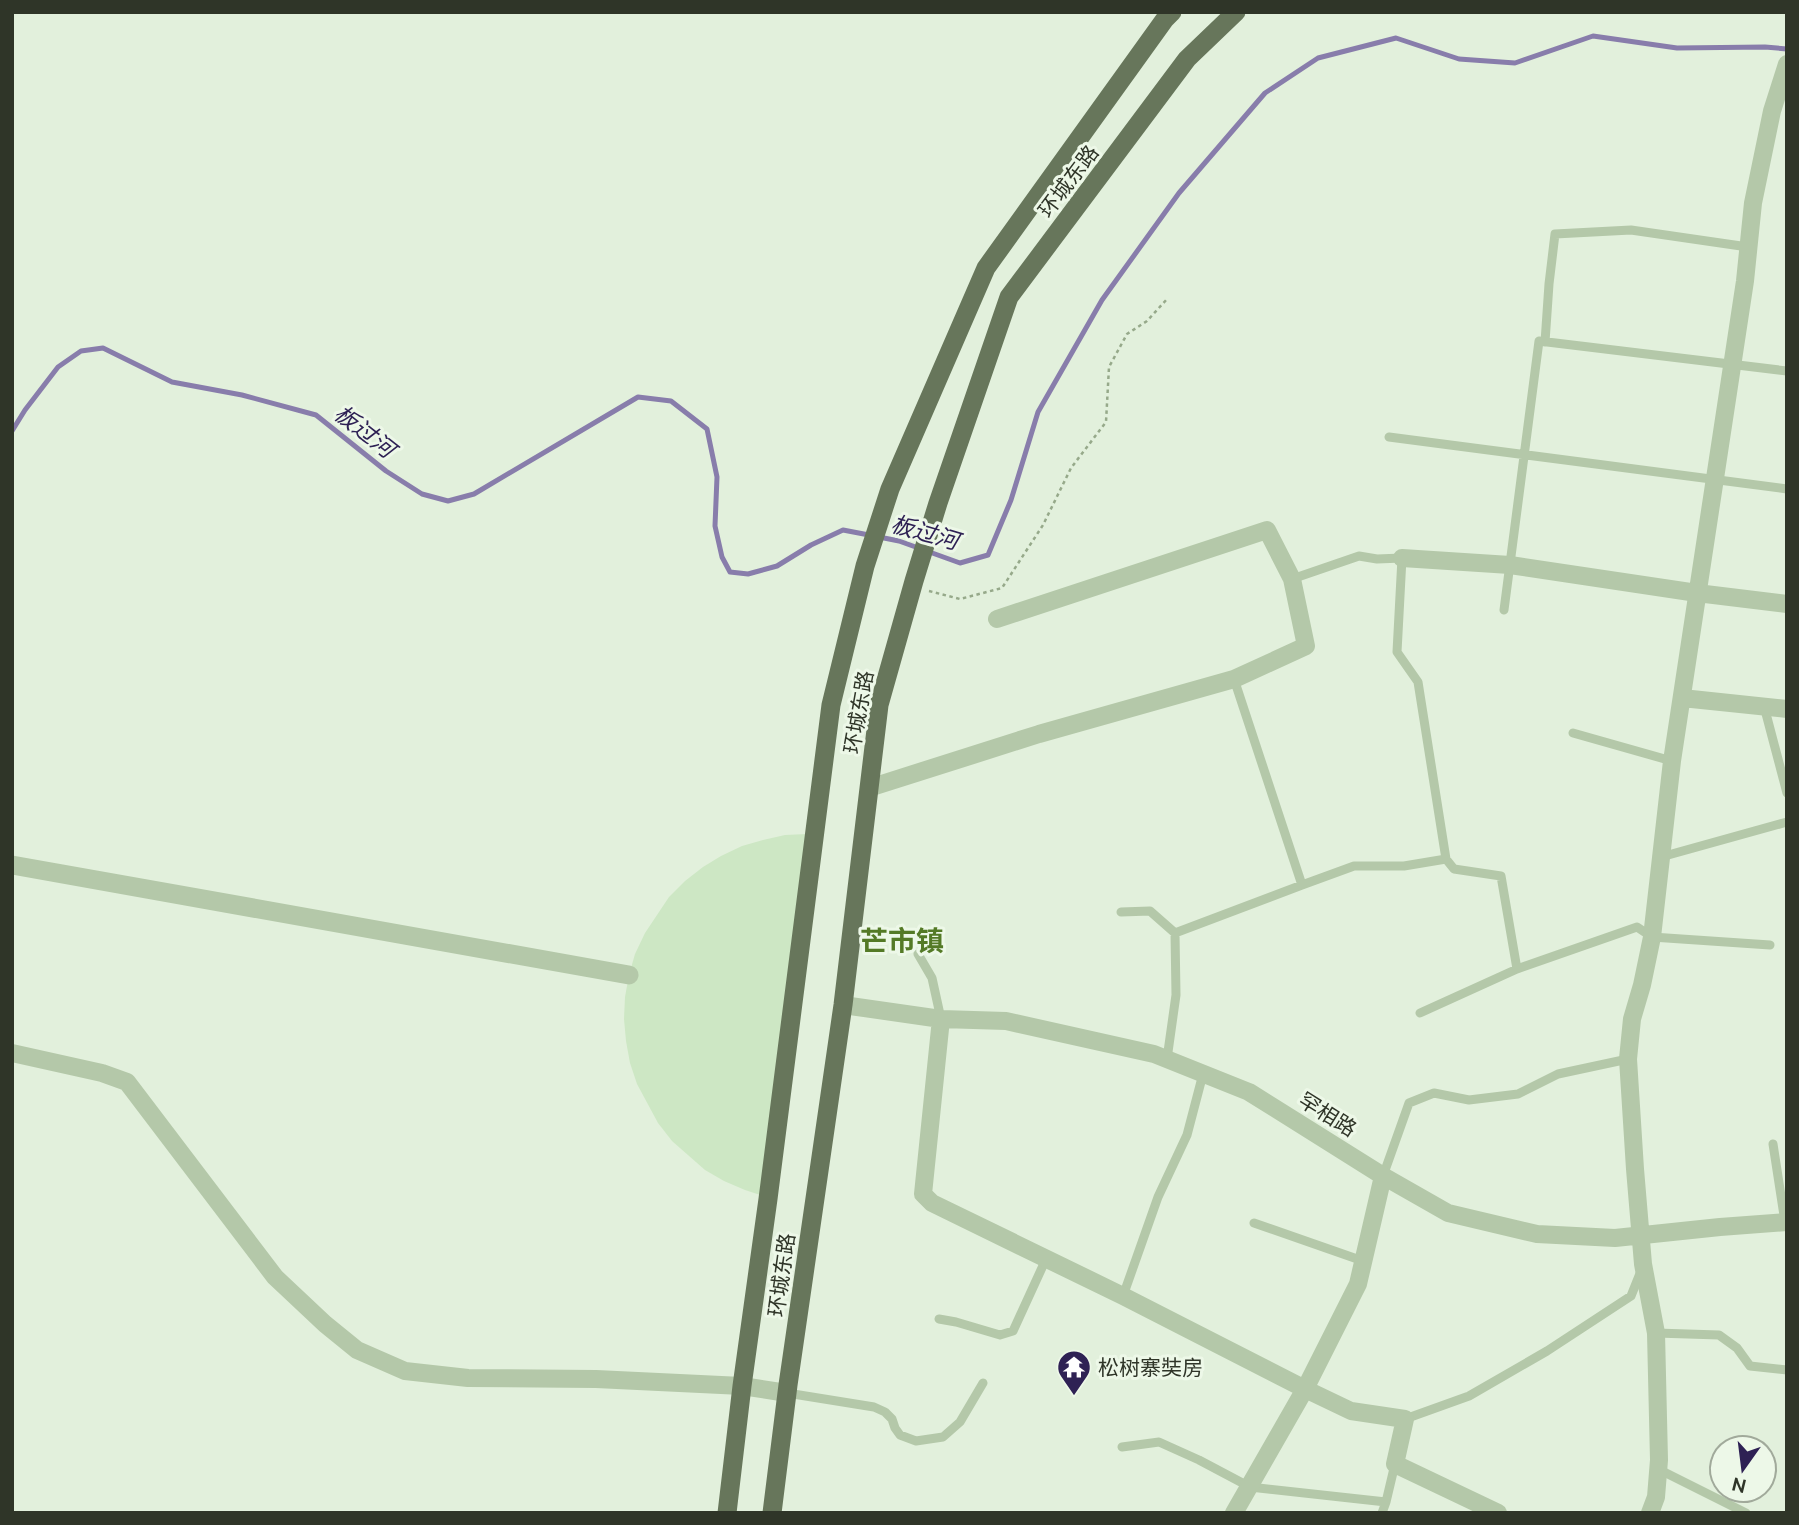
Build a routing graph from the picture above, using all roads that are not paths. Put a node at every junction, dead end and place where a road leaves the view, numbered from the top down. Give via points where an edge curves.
1 (1172, 12) edge
2 (1236, 12) edge
3 (1786, 67) edge
4 (1748, 247) junction
5 (1545, 342) junction
6 (1731, 364) junction
7 (1787, 371) edge
8 (1389, 437) dead end
9 (1524, 455) junction
10 (1714, 480) junction
11 (1787, 489) edge
12 (1402, 558) junction
13 (1510, 565) junction
14 (1292, 579) junction
15 (1697, 593) junction
16 (1787, 604) edge
17 (1504, 610) dead end
18 (997, 619) dead end
19 (1234, 679) junction
20 (1682, 698) junction
21 (1764, 706) junction
22 (1787, 709) edge
23 (1573, 733) dead end
24 (1672, 761) junction
25 (869, 788) junction
26 (1787, 793) edge
27 (1787, 822) edge
28 (1661, 857) junction
29 (1446, 859) junction
30 (12, 865) edge
31 (1302, 885) junction
32 (1121, 912) dead end
33 (1175, 933) junction
34 (1652, 937) junction
35 (1770, 945) dead end
36 (918, 954) dead end
37 (1517, 969) junction
38 (629, 975) dead end
39 (843, 1005) junction
40 (1420, 1013) dead end
41 (941, 1019) junction
42 (12, 1053) edge
43 (1167, 1059) junction
44 (1628, 1059) junction
45 (1203, 1073) junction
46 (1773, 1143) dead end
47 (1383, 1176) junction
48 (1786, 1222) edge
49 (1254, 1223) dead end
50 (1641, 1235) junction
51 (1046, 1259) junction
52 (1363, 1261) junction
53 (1643, 1264) junction
54 (1123, 1296) junction
55 (939, 1319) dead end
56 (1656, 1334) junction
57 (1787, 1370) edge
58 (983, 1382) dead end
59 (741, 1386) junction
60 (1306, 1390) junction
61 (787, 1393) junction
62 (1405, 1419) junction
63 (1122, 1447) dead end
64 (1395, 1464) junction
65 (1658, 1469) junction
66 (1250, 1487) junction
67 (1386, 1502) junction
68 (727, 1513) edge
69 (772, 1513) edge
70 (1234, 1513) edge
71 (1382, 1513) edge
72 (1498, 1513) edge
73 (1650, 1513) edge
74 (1746, 1513) edge

1 - 59 main road, 环城东路 via 986,268 890,489 865,566 831,705
2 - 25 main road, 环城东路 via 1188,59 1009,298 913,584 879,705
3 - 4 street via 1752,203
4 - 5 lane via 1631,230 1555,234
4 - 6 street
5 - 6 lane
5 - 9 lane via 1539,341
6 - 7 lane
6 - 10 street
8 - 9 lane
9 - 10 lane
9 - 13 lane
10 - 11 lane
10 - 15 street
12 - 13 street
12 - 14 lane via 1359,556
12 - 29 lane via 1397,652 1418,682
13 - 15 street
13 - 17 lane
14 - 18 street via 1267,530
14 - 19 street via 1306,646
15 - 16 street
15 - 20 street
19 - 25 street
19 - 31 lane
20 - 21 street
20 - 24 street
21 - 22 street
21 - 26 lane
23 - 24 lane
24 - 28 street
25 - 39 main road, 环城东路
27 - 28 lane
28 - 34 street
29 - 31 lane via 1404,866 1354,866
29 - 37 lane via 1454,869 1501,876
30 - 38 street
31 - 33 lane
32 - 33 lane via 1150,911
33 - 43 lane via 1176,995
34 - 35 lane
34 - 37 lane via 1637,927
34 - 44 street via 1632,1019
36 - 41 lane via 932,978
37 - 40 lane
39 - 41 street, 罕相路
39 - 61 main road, 环城东路
41 - 43 street, 罕相路 via 1006,1021
41 - 51 street via 923,1194 932,1203
42 - 59 street via 127,1082 275,1277 357,1350 405,1371 468,1378
43 - 45 street, 罕相路
44 - 47 lane via 1558,1074 1518,1094 1469,1100 1434,1093 1409,1103
44 - 50 street
45 - 47 street, 罕相路 via 1249,1092
45 - 54 lane via 1188,1135 1158,1197
46 - 48 lane
47 - 50 street, 罕相路 via 1448,1213 1537,1234
47 - 52 street
48 - 50 street, 罕相路
49 - 52 lane
50 - 53 street
51 - 54 street
51 - 55 lane via 1013,1331 1000,1335
52 - 60 street via 1358,1284
53 - 56 street
53 - 62 lane via 1631,1296 1590,1324 1469,1396
54 - 60 street
56 - 57 lane via 1719,1335 1737,1348 1750,1366
56 - 65 street
58 - 61 lane via 960,1422 943,1437 916,1441 900,1435 892,1419 874,1406
59 - 61 street
59 - 68 main road, 环城东路
60 - 62 street via 1351,1411
60 - 66 street
61 - 69 main road, 环城东路
62 - 64 street
63 - 66 lane via 1159,1442
64 - 67 lane
64 - 72 street
65 - 73 street
65 - 74 lane
66 - 67 lane
66 - 70 street
67 - 71 lane

